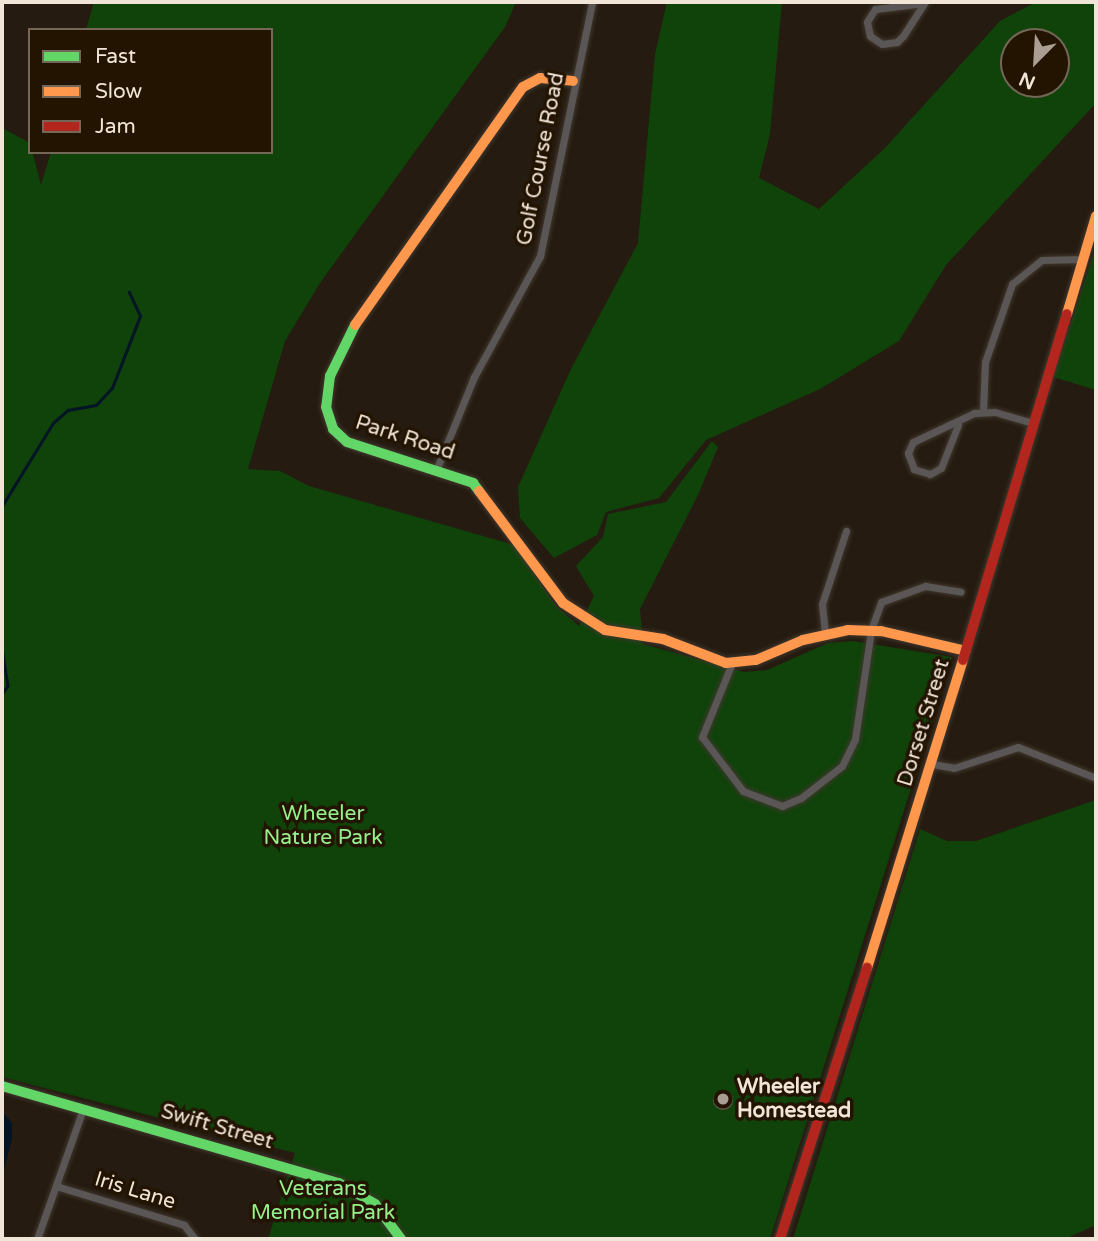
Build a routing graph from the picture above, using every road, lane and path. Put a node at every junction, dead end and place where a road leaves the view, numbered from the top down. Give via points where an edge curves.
1 (592, 2) edge
2 (924, 3) edge
3 (573, 81) junction
4 (1096, 216) edge
5 (1083, 259) junction
6 (983, 411) junction
7 (1033, 422) junction
8 (958, 425) junction
9 (437, 468) junction
10 (846, 531) dead end
11 (961, 592) dead end
12 (870, 630) junction
13 (825, 633) junction
14 (966, 651) junction
15 (732, 663) junction
16 (932, 764) junction
17 (1096, 778) edge
18 (2, 1086) edge
19 (83, 1109) junction
20 (56, 1186) junction
21 (37, 1239) edge
22 (195, 1239) edge
23 (401, 1239) edge
24 (780, 1239) edge

1 - 3 street, Golf Course Road
2 - 2 street via 897,42 882,44 870,36 867,22 878,7
3 - 9 street, Golf Course Road via 540,256 474,377
3 - 9 street, Park Road via 540,78 523,87 358,319 333,366 327,415 341,438
4 - 5 street, Dorset Street
5 - 6 street via 1042,260 1012,284 983,372
5 - 7 street, Dorset Street
6 - 7 street
6 - 8 street
7 - 14 street, Dorset Street
8 - 8 street via 913,442 908,453 914,469 930,474 941,468
9 - 15 street, Park Road via 466,479 488,497 557,596 580,617 605,630 663,639 703,658
10 - 13 street via 822,604
11 - 12 street via 925,586 897,593 881,602
12 - 13 street, Park Road
12 - 14 street, Park Road
12 - 15 street via 855,738 842,766 801,799 782,806 743,791 702,737
13 - 15 street, Park Road via 756,660
14 - 16 street, Dorset Street
16 - 17 street via 954,768 1018,747
16 - 24 street, Dorset Street
18 - 19 street, Swift Street
19 - 20 street
19 - 23 street, Swift Street via 339,1183 375,1204
20 - 21 street
20 - 22 street, Iris Lane via 184,1224

